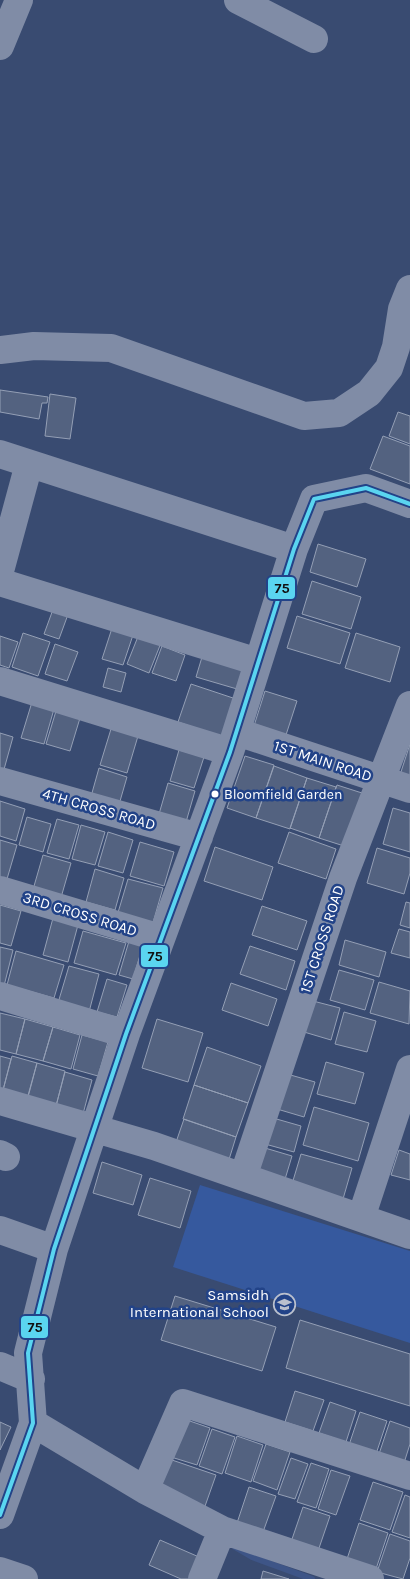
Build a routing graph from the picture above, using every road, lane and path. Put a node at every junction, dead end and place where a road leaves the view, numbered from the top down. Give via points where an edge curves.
1 (19, 0) edge
2 (238, 0) edge
3 (314, 39) dead end
4 (0, 46) edge
5 (410, 289) edge
6 (0, 350) edge
7 (0, 454) edge
8 (29, 464) junction
9 (410, 504) edge
10 (294, 549) junction
11 (0, 570) edge
12 (0, 582) edge
13 (258, 662) junction
14 (0, 681) edge
15 (410, 705) edge
16 (233, 742) junction
17 (381, 779) junction
18 (0, 781) edge
19 (410, 789) edge
20 (199, 837) junction
21 (0, 890) edge
22 (160, 938) junction
23 (0, 996) edge
24 (126, 1034) junction
25 (410, 1069) edge
26 (0, 1101) edge
27 (94, 1130) junction
28 (243, 1177) junction
29 (361, 1218) junction
30 (0, 1230) edge
31 (410, 1235) edge
32 (54, 1249) junction
33 (0, 1366) edge
34 (31, 1379) junction
35 (33, 1423) junction
36 (410, 1476) edge
37 (145, 1490) junction
38 (0, 1515) edge
39 (222, 1530) junction
40 (0, 1570) edge
41 (24, 1579) edge
42 (202, 1579) edge
43 (370, 1579) edge

1 - 4 street
2 - 3 street
5 - 6 street via 402,309 389,368 369,394 339,413 304,416 111,348 34,346
7 - 8 street
8 - 10 street
8 - 11 street
9 - 10 street via 366,488 314,499
10 - 13 street
12 - 13 street
13 - 16 street
14 - 16 street, 1ST MAIN ROAD
15 - 17 street, 1ST CROSS ROAD
16 - 17 street, 1ST MAIN ROAD
16 - 20 street
17 - 19 street, 1ST MAIN ROAD
17 - 28 street, 1ST CROSS ROAD via 343,878
18 - 20 street, 4TH CROSS ROAD
20 - 22 street
21 - 22 street, 3RD CROSS ROAD
22 - 24 street
23 - 24 street
24 - 27 street
25 - 29 street
26 - 27 street
27 - 28 street via 154,1146
27 - 32 street
28 - 29 street
29 - 31 street
30 - 32 street
32 - 34 street via 28,1353
33 - 34 street
34 - 35 street
35 - 37 street
35 - 38 street
36 - 37 street via 183,1403
37 - 39 street
39 - 42 street
39 - 43 street
40 - 41 street

